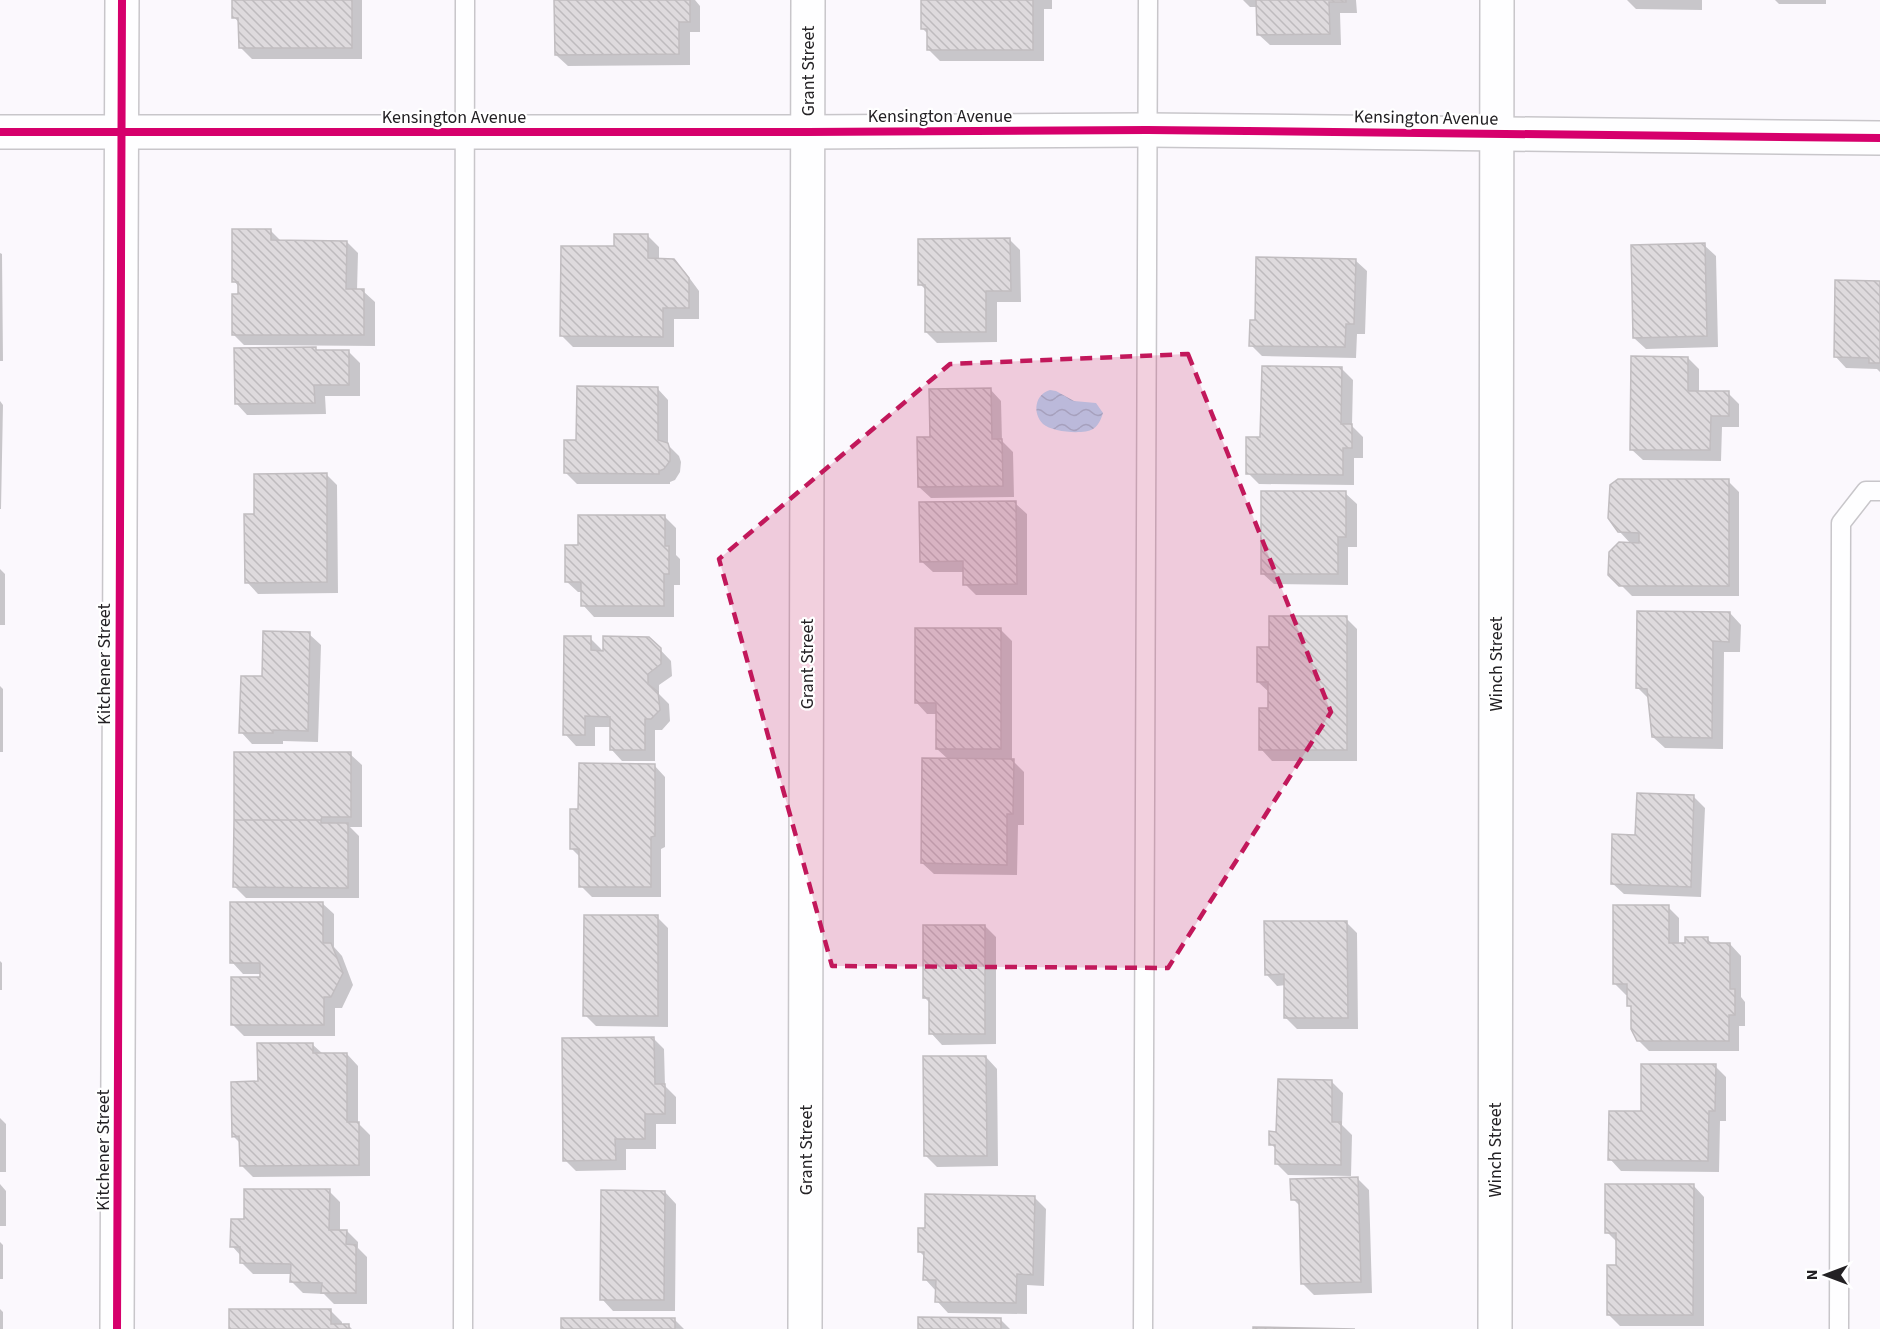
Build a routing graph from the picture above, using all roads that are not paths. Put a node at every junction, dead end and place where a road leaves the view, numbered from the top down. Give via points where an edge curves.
1 (122, 0) edge
2 (465, 0) edge
3 (808, 0) edge
4 (1148, 0) edge
5 (1497, 0) edge
6 (1148, 130) junction
7 (121, 131) junction
8 (0, 132) edge
9 (465, 132) junction
10 (807, 132) junction
11 (1497, 134) junction
12 (1880, 138) edge
13 (1880, 491) edge
14 (117, 1329) edge
15 (463, 1329) edge
16 (805, 1329) edge
17 (1143, 1329) edge
18 (1495, 1329) edge
19 (1839, 1329) edge

1 - 7 street, Kitchener Street
2 - 9 lane
3 - 10 street, Grant Street
4 - 6 lane
5 - 11 street, Winch Street
6 - 10 street, Kensington Avenue
6 - 11 street, Kensington Avenue
6 - 17 lane
7 - 8 street, Kensington Avenue
7 - 9 street, Kensington Avenue
7 - 14 street, Kitchener Street
9 - 10 street, Kensington Avenue
9 - 15 lane
10 - 16 street, Grant Street
11 - 12 street, Kensington Avenue
11 - 18 street, Winch Street
13 - 19 lane via 1866,491 1841,523

